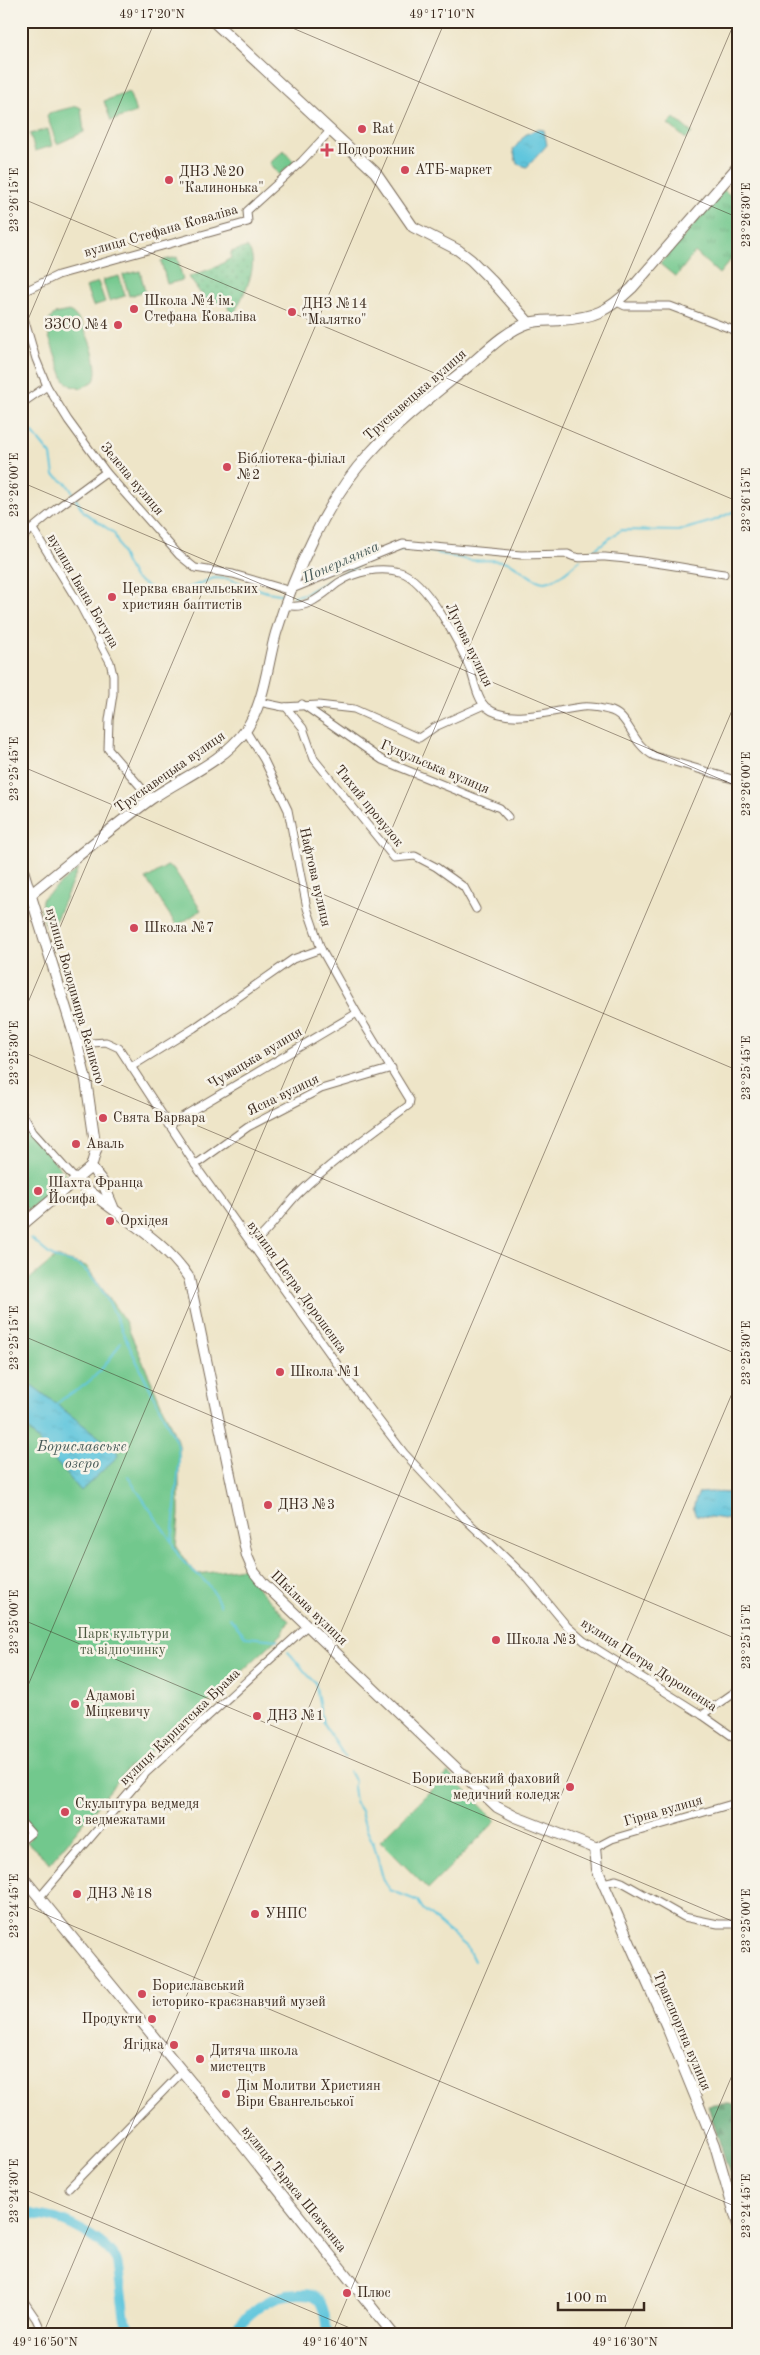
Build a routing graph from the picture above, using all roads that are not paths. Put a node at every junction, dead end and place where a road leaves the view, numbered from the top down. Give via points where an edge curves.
1 (214, 21) edge
2 (330, 131) junction
3 (737, 169) edge
4 (21, 293) edge
5 (617, 302) junction
6 (21, 308) edge
7 (528, 323) junction
8 (739, 332) edge
9 (47, 386) junction
10 (21, 404) edge
11 (106, 472) junction
12 (33, 529) junction
13 (21, 538) edge
14 (724, 574) dead end
15 (289, 596) junction
16 (259, 702) junction
17 (302, 704) junction
18 (484, 705) junction
19 (286, 707) junction
20 (246, 731) junction
21 (739, 781) edge
22 (151, 799) junction
23 (508, 817) dead end
24 (21, 864) edge
25 (30, 894) junction
26 (21, 902) edge
27 (476, 909) dead end
28 (321, 949) junction
29 (357, 1013) junction
30 (77, 1044) junction
31 (131, 1066) junction
32 (392, 1068) junction
33 (21, 1111) edge
34 (168, 1125) junction
35 (195, 1165) junction
36 (92, 1167) junction
37 (76, 1180) junction
38 (114, 1208) junction
39 (21, 1226) edge
40 (251, 1245) junction
41 (307, 1626) junction
42 (739, 1689) edge
43 (702, 1715) junction
44 (739, 1741) edge
45 (739, 1802) edge
46 (21, 1822) edge
47 (21, 1841) edge
48 (595, 1848) junction
49 (21, 1875) edge
50 (603, 1883) junction
51 (40, 1898) junction
52 (739, 1924) edge
53 (178, 2076) dead end
54 (69, 2188) dead end
55 (739, 2228) edge
56 (21, 2297) edge
57 (43, 2334) edge
58 (393, 2334) edge

1 - 2 main road
2 - 4 street, вулиця Стефана Коваліва via 247,211 248,222 58,275
2 - 7 main road via 375,172 413,227 471,260
3 - 5 main road, Трускавецька вулиця
5 - 7 main road, Трускавецька вулиця via 586,317
5 - 8 street via 625,306 670,306
6 - 9 street, Зелена вулиця
7 - 15 main road, Трускавецька вулиця via 477,359 366,456 328,510
9 - 10 street
9 - 11 street, Зелена вулиця
11 - 12 street
11 - 15 street, Зелена вулиця via 187,563 203,571 245,577
12 - 13 street
12 - 22 street, вулиця Івана Богуна via 110,662 113,694 108,720 108,749
14 - 15 street via 646,561 573,558 568,554 521,555 403,544
15 - 16 main road, Трускавецька вулиця
15 - 18 street, Лугова вулиця via 296,608 322,598 338,584 365,572 390,571 411,576 432,600 468,666
16 - 19 street, Гуцульська вулиця
16 - 20 main road, Трускавецька вулиця
17 - 18 street, Гуцульська вулиця via 354,709 419,738
17 - 19 street, Гуцульська вулиця
17 - 23 street, Гуцульська вулиця via 382,760 500,808
18 - 21 street, Лугова вулиця via 511,717 585,707 609,710 624,718 631,734 645,751 654,756
19 - 27 street, Тихий провулок via 303,728 314,759 392,856 418,856 436,867 464,887
20 - 22 main road, Трускавецька вулиця via 218,756
20 - 28 street, Нафтова вулиця via 288,810 307,908
22 - 25 main road, Трускавецька вулиця
24 - 25 main road, вулиця Володимира Великого
25 - 26 street
25 - 30 main road, вулиця Володимира Великого
28 - 29 street, Нафтова вулиця
28 - 31 street via 293,959 194,1028
29 - 32 street, Нафтова вулиця
29 - 34 street, Чумацька вулиця
30 - 31 street, вулиця Петра Дорошенка via 112,1044 119,1048
30 - 36 main road, вулиця Володимира Великого via 96,1142
31 - 34 street, вулиця Петра Дорошенка
32 - 35 street, Ясна вулиця via 321,1089 248,1127
32 - 40 street, Нафтова вулиця via 410,1100 409,1104 298,1194
33 - 37 street via 34,1132
34 - 35 street, вулиця Петра Дорошенка
35 - 40 street, вулиця Петра Дорошенка
36 - 37 main road
36 - 38 main road, Шкільна вулиця
37 - 38 main road, Шкільна вулиця
37 - 39 main road
38 - 41 main road, Шкільна вулиця via 163,1250 188,1278 247,1556 263,1584
40 - 43 street, вулиця Петра Дорошенка via 404,1452 466,1520 528,1579 566,1626 584,1641
41 - 48 main road, Шкільна вулиця via 497,1806 516,1817
41 - 51 street, вулиця Карпатська Брама via 146,1773
42 - 43 street
43 - 44 street, вулиця Петра Дорошенка
45 - 48 street, Гірна вулиця via 612,1839
46 - 47 street via 31,1834
48 - 50 main road, Транспортна вулиця via 597,1869
49 - 51 main road, вулиця Тараса Шевченка
50 - 52 street via 622,1882 684,1918
50 - 55 main road, Транспортна вулиця via 715,2145
51 - 58 main road, вулиця Тараса Шевченка
53 - 54 street
56 - 57 street

